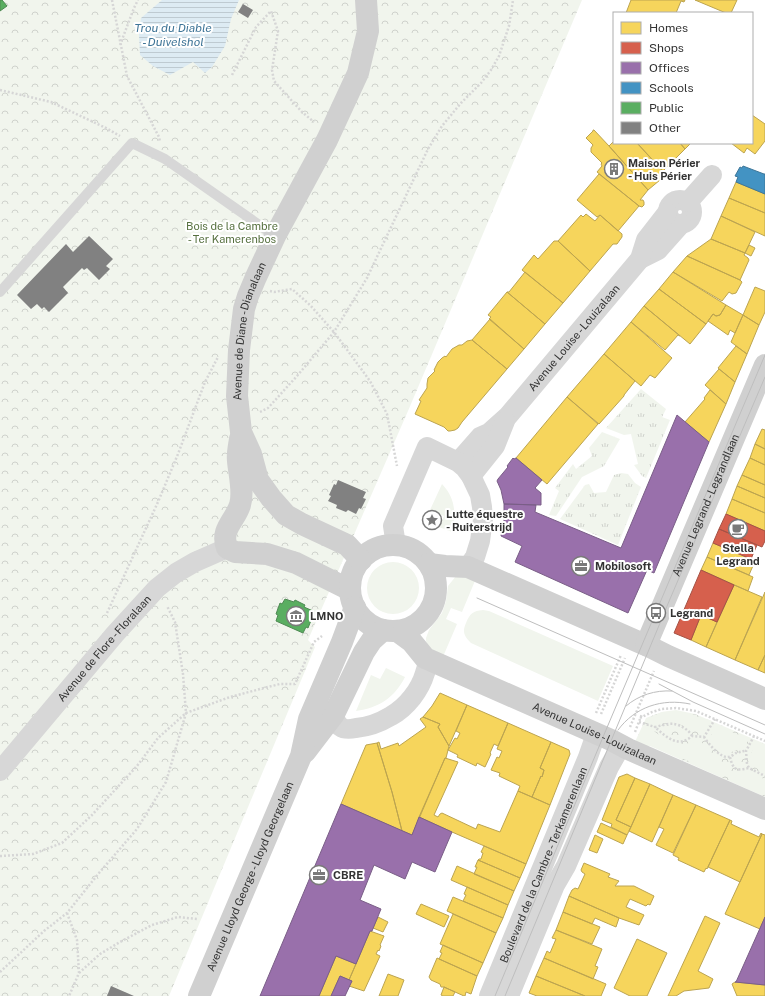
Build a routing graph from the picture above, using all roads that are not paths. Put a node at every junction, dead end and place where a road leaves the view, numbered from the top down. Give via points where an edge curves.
1 (366, 0) edge
2 (712, 175) dead end
3 (275, 236) junction
4 (0, 292) edge
5 (765, 365) edge
6 (241, 432) junction
7 (465, 469) junction
8 (396, 545) junction
9 (227, 548) junction
10 (361, 560) junction
11 (429, 564) junction
12 (468, 567) junction
13 (353, 599) junction
14 (390, 630) junction
15 (646, 645) junction
16 (425, 658) junction
17 (765, 699) edge
18 (334, 714) junction
19 (595, 726) junction
20 (627, 741) junction
21 (302, 756) junction
22 (0, 771) edge
23 (765, 809) edge
24 (199, 996) edge
25 (489, 996) edge
26 (509, 996) edge

1 - 3 main road, Avenue de Diane - Dianalaan via 368,31 358,73 330,134
2 - 7 street, Avenue Louise - Louizalaan via 688,202 679,199 670,204 668,208 674,218 646,240 640,259 508,416 489,433 480,437
3 - 4 lane via 165,159 132,143
3 - 6 main road, Avenue de Diane - Dianalaan via 244,309 237,396
5 - 15 main road, Avenue Legrand - Legrandlaan
6 - 9 main road via 238,459 241,503 224,536
6 - 10 main road, Avenue de Diane - Dianalaan via 258,480 286,515 347,545
7 - 8 street via 427,447 392,526
7 - 12 street via 480,495 483,519 480,541 475,557
8 - 10 main road via 374,550
8 - 11 main road via 420,554
9 - 13 main road via 235,552 266,554 296,563
9 - 22 street, Avenue de Flore - Floralaan via 195,562 157,588
10 - 13 main road via 353,574
11 - 12 main road
11 - 14 main road via 435,577 436,592 432,606 424,618 412,627
12 - 15 main road
13 - 14 main road via 366,622
13 - 21 main road, Avenue Lloyd George - Lloyd Georgelaan via 342,642 309,719
14 - 16 main road, Avenue Louise - Louizalaan via 412,642
14 - 18 main road, Avenue Lloyd George - Lloyd Georgelaan via 372,640 364,652
15 - 17 main road
16 - 18 street via 427,665 418,689 411,699 391,716 363,728 348,729 336,723
16 - 19 main road, Avenue Louise - Louizalaan
18 - 21 main road, Avenue Lloyd George - Lloyd Georgelaan
19 - 20 main road, Avenue Louise - Louizalaan
19 - 25 street, Boulevard de la Cambre - Terkamerenlaan via 588,757
20 - 23 main road, Avenue Louise - Louizalaan
20 - 26 street, Boulevard de la Cambre - Terkamerenlaan via 610,767 555,885
21 - 24 main road, Avenue Lloyd George - Lloyd Georgelaan

